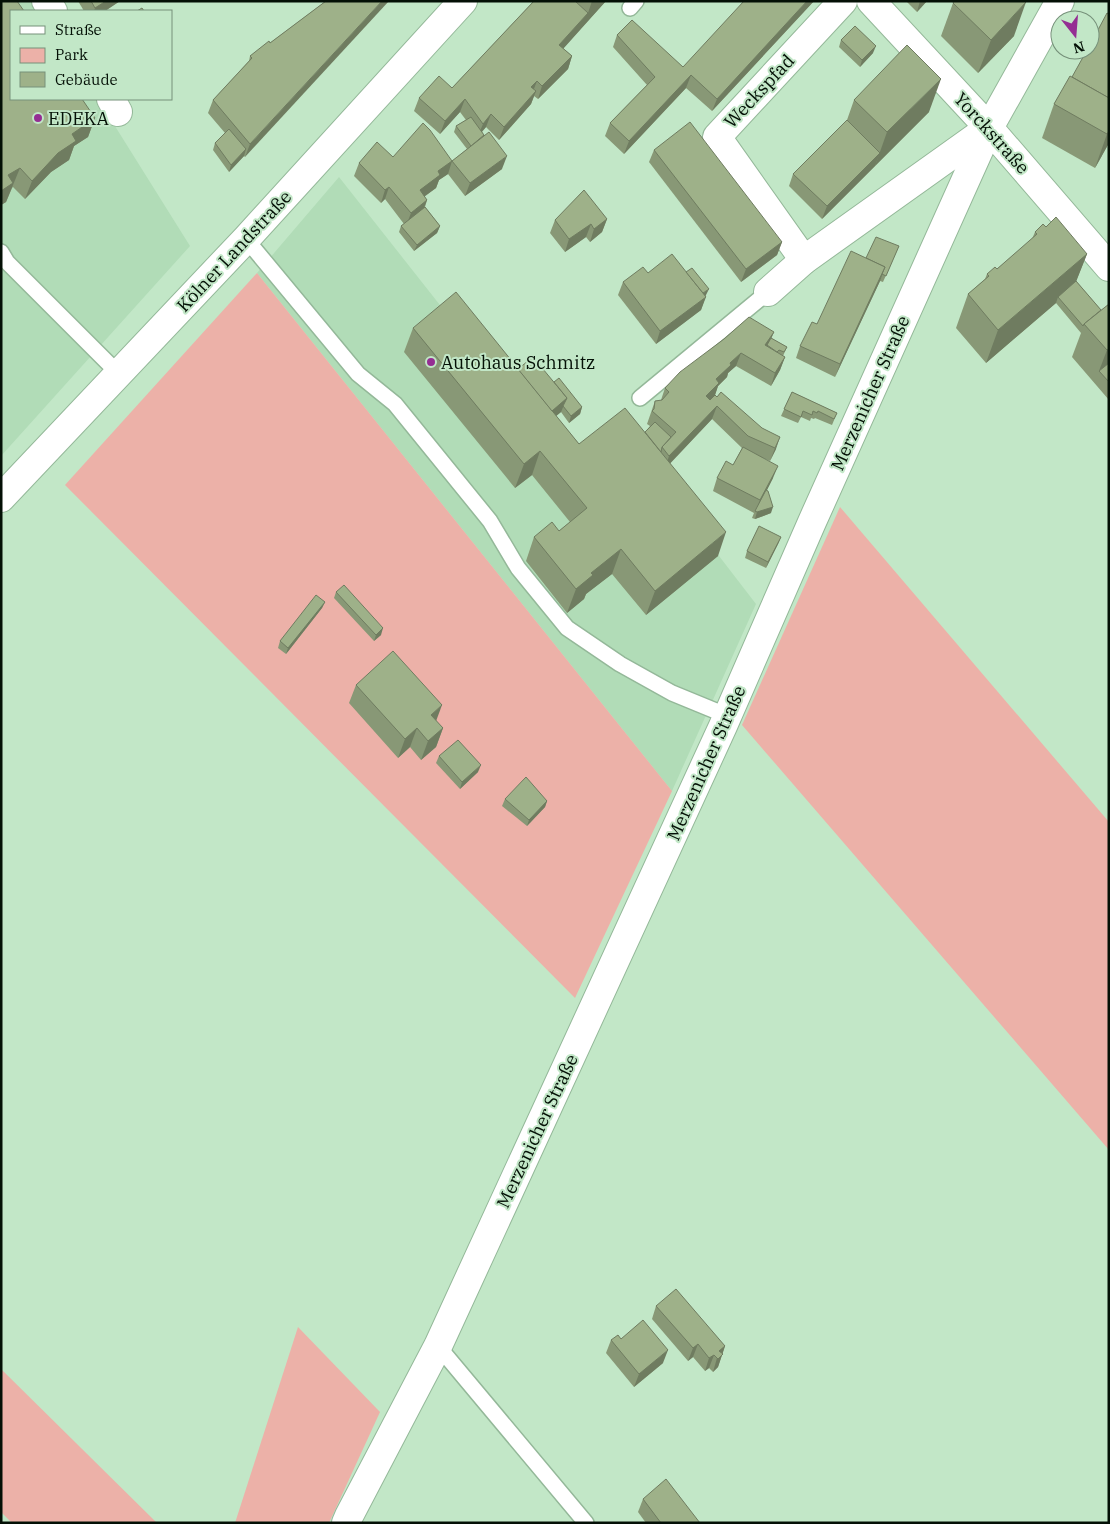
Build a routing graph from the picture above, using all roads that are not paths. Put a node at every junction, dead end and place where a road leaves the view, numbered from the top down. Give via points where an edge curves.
1 (463, 1) edge
2 (843, 1) edge
3 (872, 1) edge
4 (1060, 1) edge
5 (989, 128) junction
6 (246, 239) junction
7 (1, 252) edge
8 (804, 260) junction
9 (1109, 267) edge
10 (768, 292) joint
11 (119, 374) junction
12 (640, 398) dead end
13 (1, 498) edge
14 (728, 716) junction
15 (438, 1346) junction
16 (346, 1523) edge
17 (586, 1523) edge

1 - 6 street, Kölner Landstraße
2 - 8 street, Weckspfad via 717,137
3 - 5 street, Yorckstraße
4 - 5 street, Merzenicher Straße
5 - 8 street
5 - 9 street, Yorckstraße
5 - 14 street, Merzenicher Straße
6 - 11 street, Kölner Landstraße
6 - 14 lane via 358,374 395,404 490,521 518,568 567,628 620,664 672,693
7 - 11 lane via 7,262
8 - 10 street
10 - 12 lane
11 - 13 street, Kölner Landstraße
14 - 15 street, Merzenicher Straße
15 - 16 street, Merzenicher Straße
15 - 17 lane

